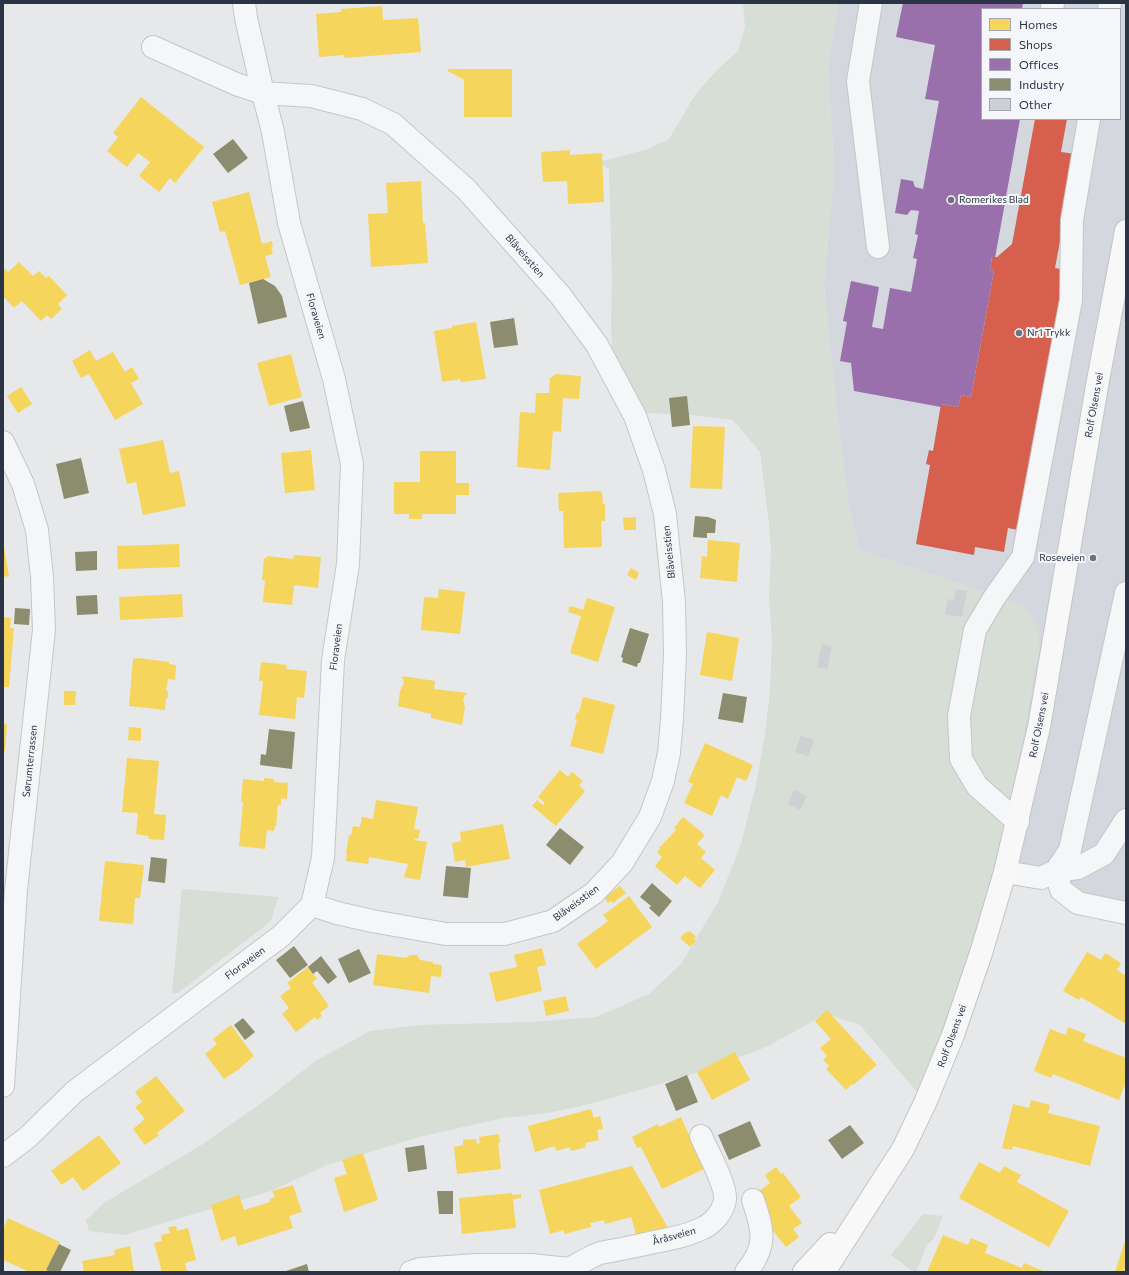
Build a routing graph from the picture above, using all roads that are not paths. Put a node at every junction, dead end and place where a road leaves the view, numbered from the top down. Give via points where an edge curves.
1 (244, 3) edge
2 (871, 3) edge
3 (153, 47) dead end
4 (262, 93) junction
5 (1089, 120) edge
6 (1126, 231) edge
7 (878, 247) dead end
8 (3, 442) edge
9 (1126, 593) edge
10 (1126, 820) edge
11 (1018, 822) junction
12 (1056, 871) junction
13 (1005, 872) junction
14 (312, 905) junction
15 (1126, 913) edge
16 (3, 1086) edge
17 (701, 1136) dead end
18 (3, 1156) edge
19 (874, 1195) junction
20 (753, 1200) dead end
21 (572, 1271) edge
22 (411, 1272) edge
23 (746, 1272) edge
24 (804, 1272) edge
25 (824, 1272) edge

1 - 4 street, Floraveien
2 - 7 street via 858,81
3 - 4 street, Blåveisstien
4 - 14 street, Floraveien via 273,132 289,223 334,379 352,464 348,564 333,660 323,858
4 - 14 street, Blåveisstien via 311,96 362,109 393,124 466,189 560,295 597,344 634,416 654,470 665,514 674,602 672,720 663,781 650,817 622,863 594,893 553,921 504,934 446,934 372,921
5 - 11 street via 1072,220 1071,300 1023,557 975,630 959,716 961,760 977,786
6 - 11 main road, Rolf Olsens vei via 1039,727
8 - 16 street, Sørumterrassen via 23,484 37,530 44,630 16,890
9 - 12 street via 1070,850
10 - 12 street via 1104,854 1078,868
11 - 13 main road, Rolf Olsens vei
12 - 13 street via 1041,878
12 - 15 street via 1060,890 1078,904
13 - 19 main road, Rolf Olsens vei via 981,953 945,1057 903,1148
14 - 18 street, Floraveien via 281,936 74,1092 28,1137
17 - 21 street, Åråsveien via 725,1193 723,1208 718,1215 702,1229 682,1236 600,1253
19 - 24 main road, Rolf Olsens vei
19 - 25 main road, Rolf Olsens vei
20 - 23 street via 762,1229 761,1245 755,1261
21 - 22 street, Åråsveien via 531,1265 476,1265 420,1269

